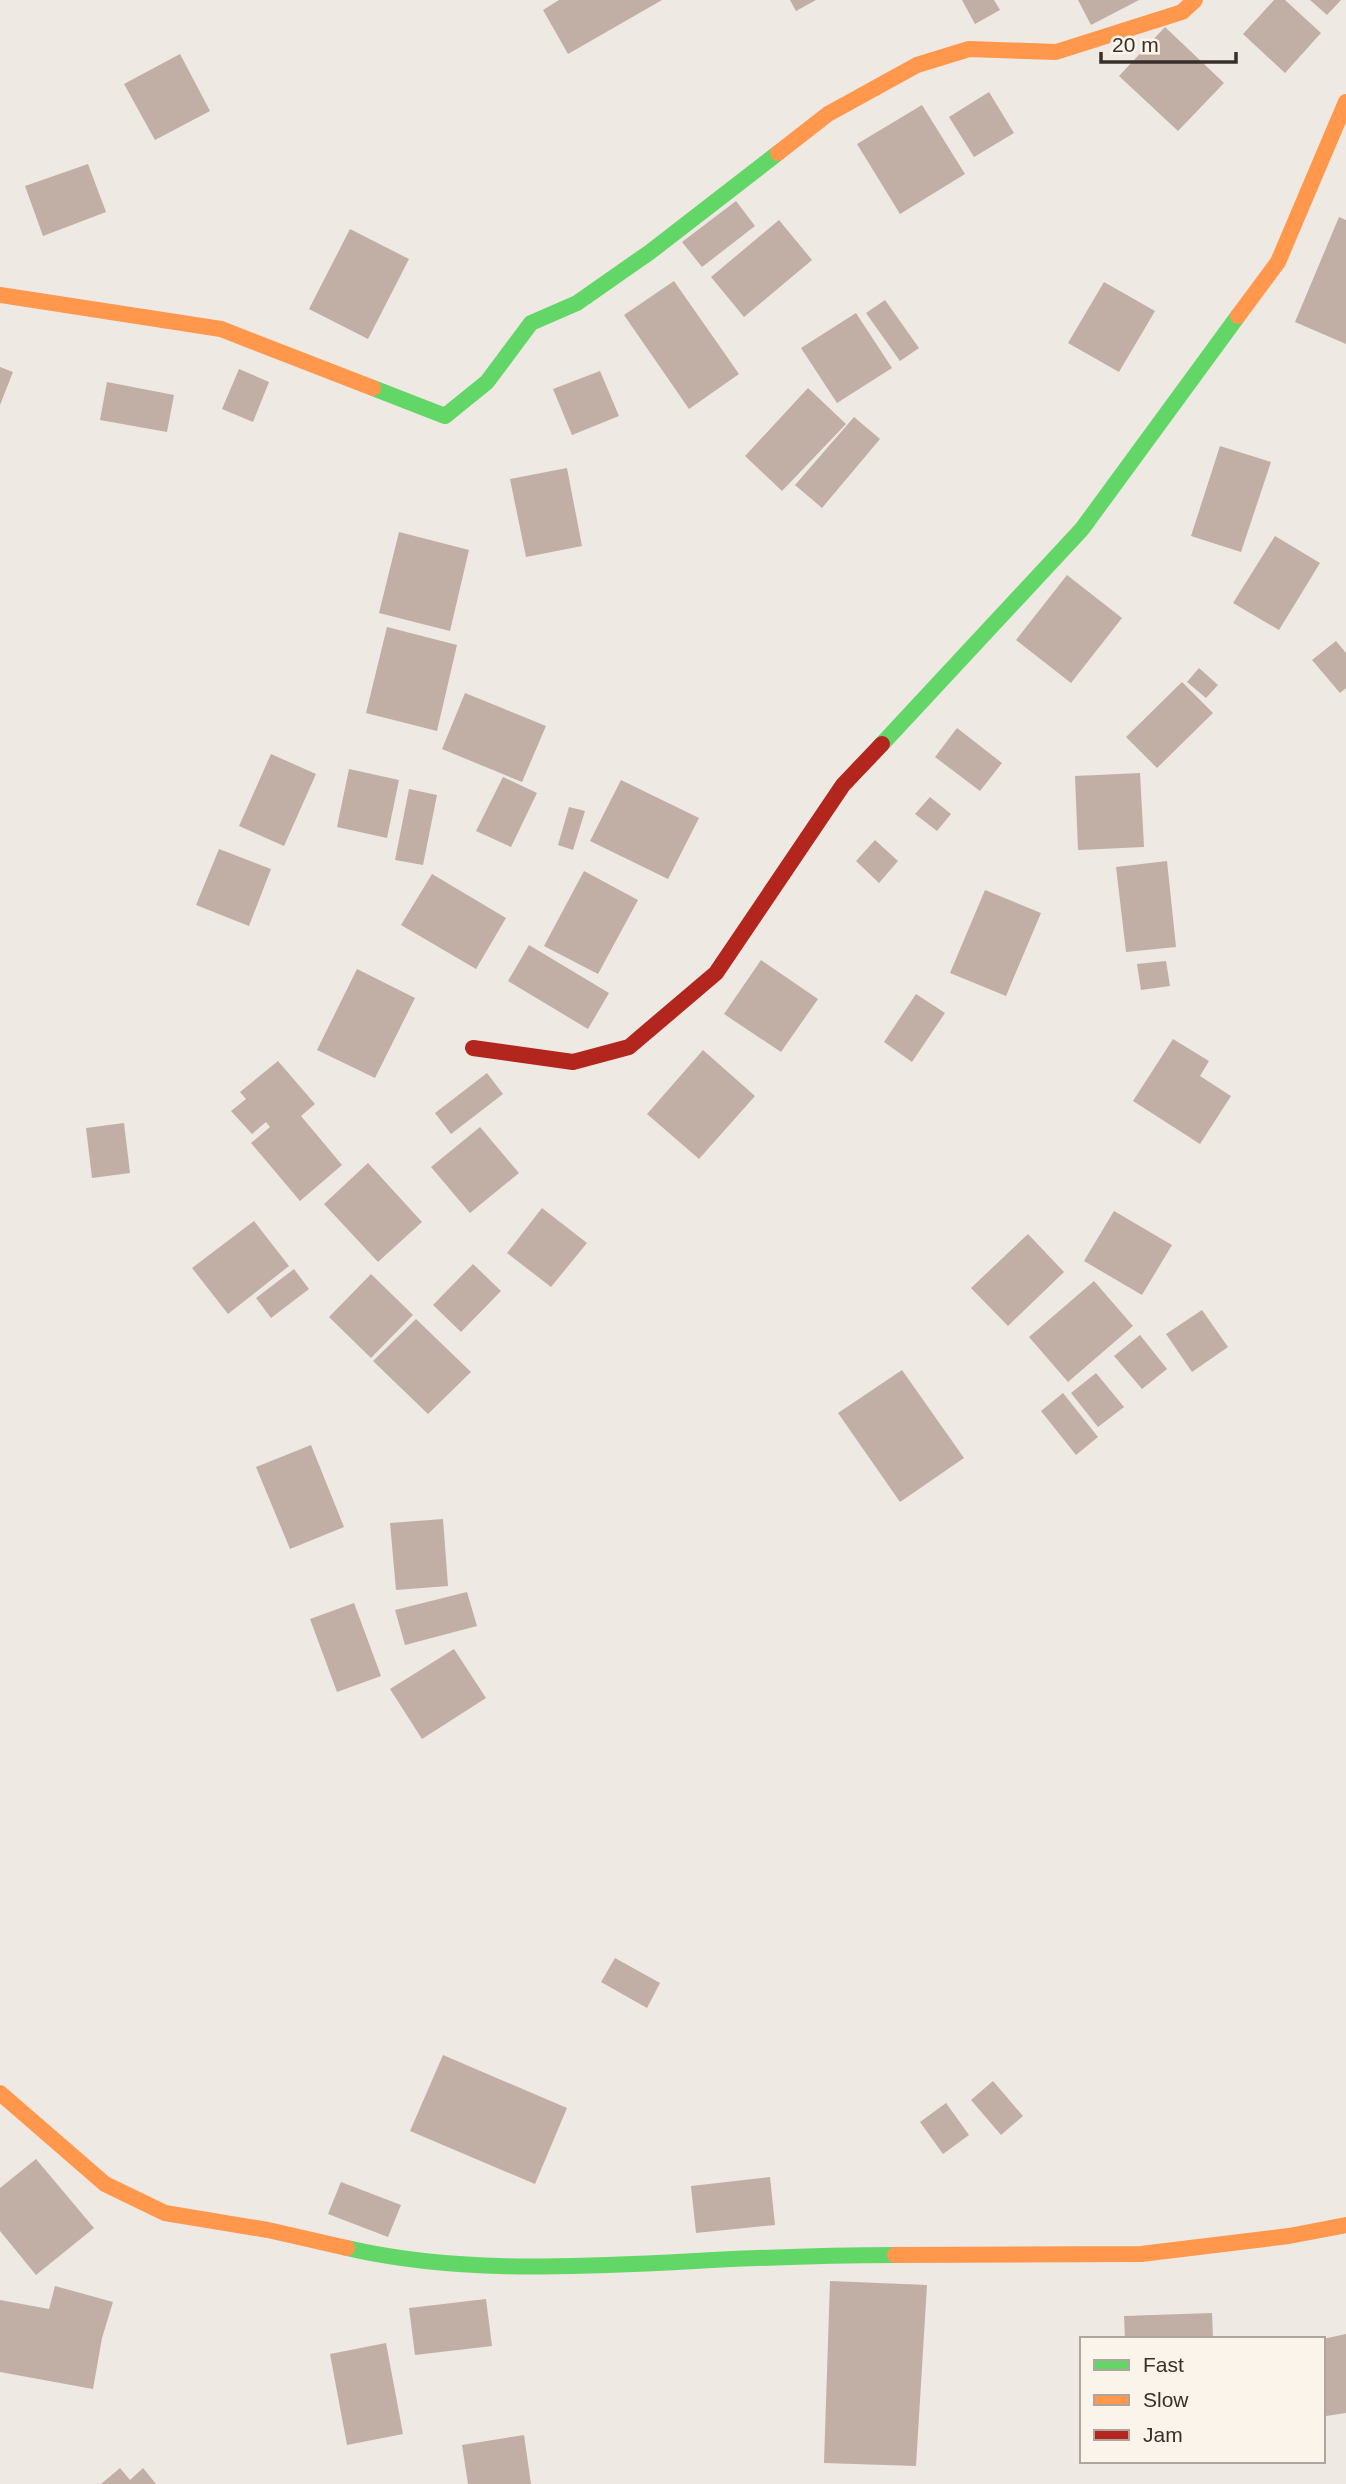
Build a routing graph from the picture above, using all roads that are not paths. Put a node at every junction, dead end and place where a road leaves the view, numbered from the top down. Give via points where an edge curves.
1 (1195, 0) edge
2 (1346, 102) edge
3 (0, 295) edge
4 (473, 1048) dead end
5 (0, 2093) edge
6 (1346, 2225) edge

1 - 3 street via 1182,12 1056,52 969,49 917,65 828,114 577,303 531,323 486,382 445,416 221,330
2 - 4 street via 1278,262 1082,529 844,785 716,973 629,1046 573,1062
5 - 6 street via 105,2184 165,2213 377,2255 489,2266 607,2266 808,2255 1141,2254

